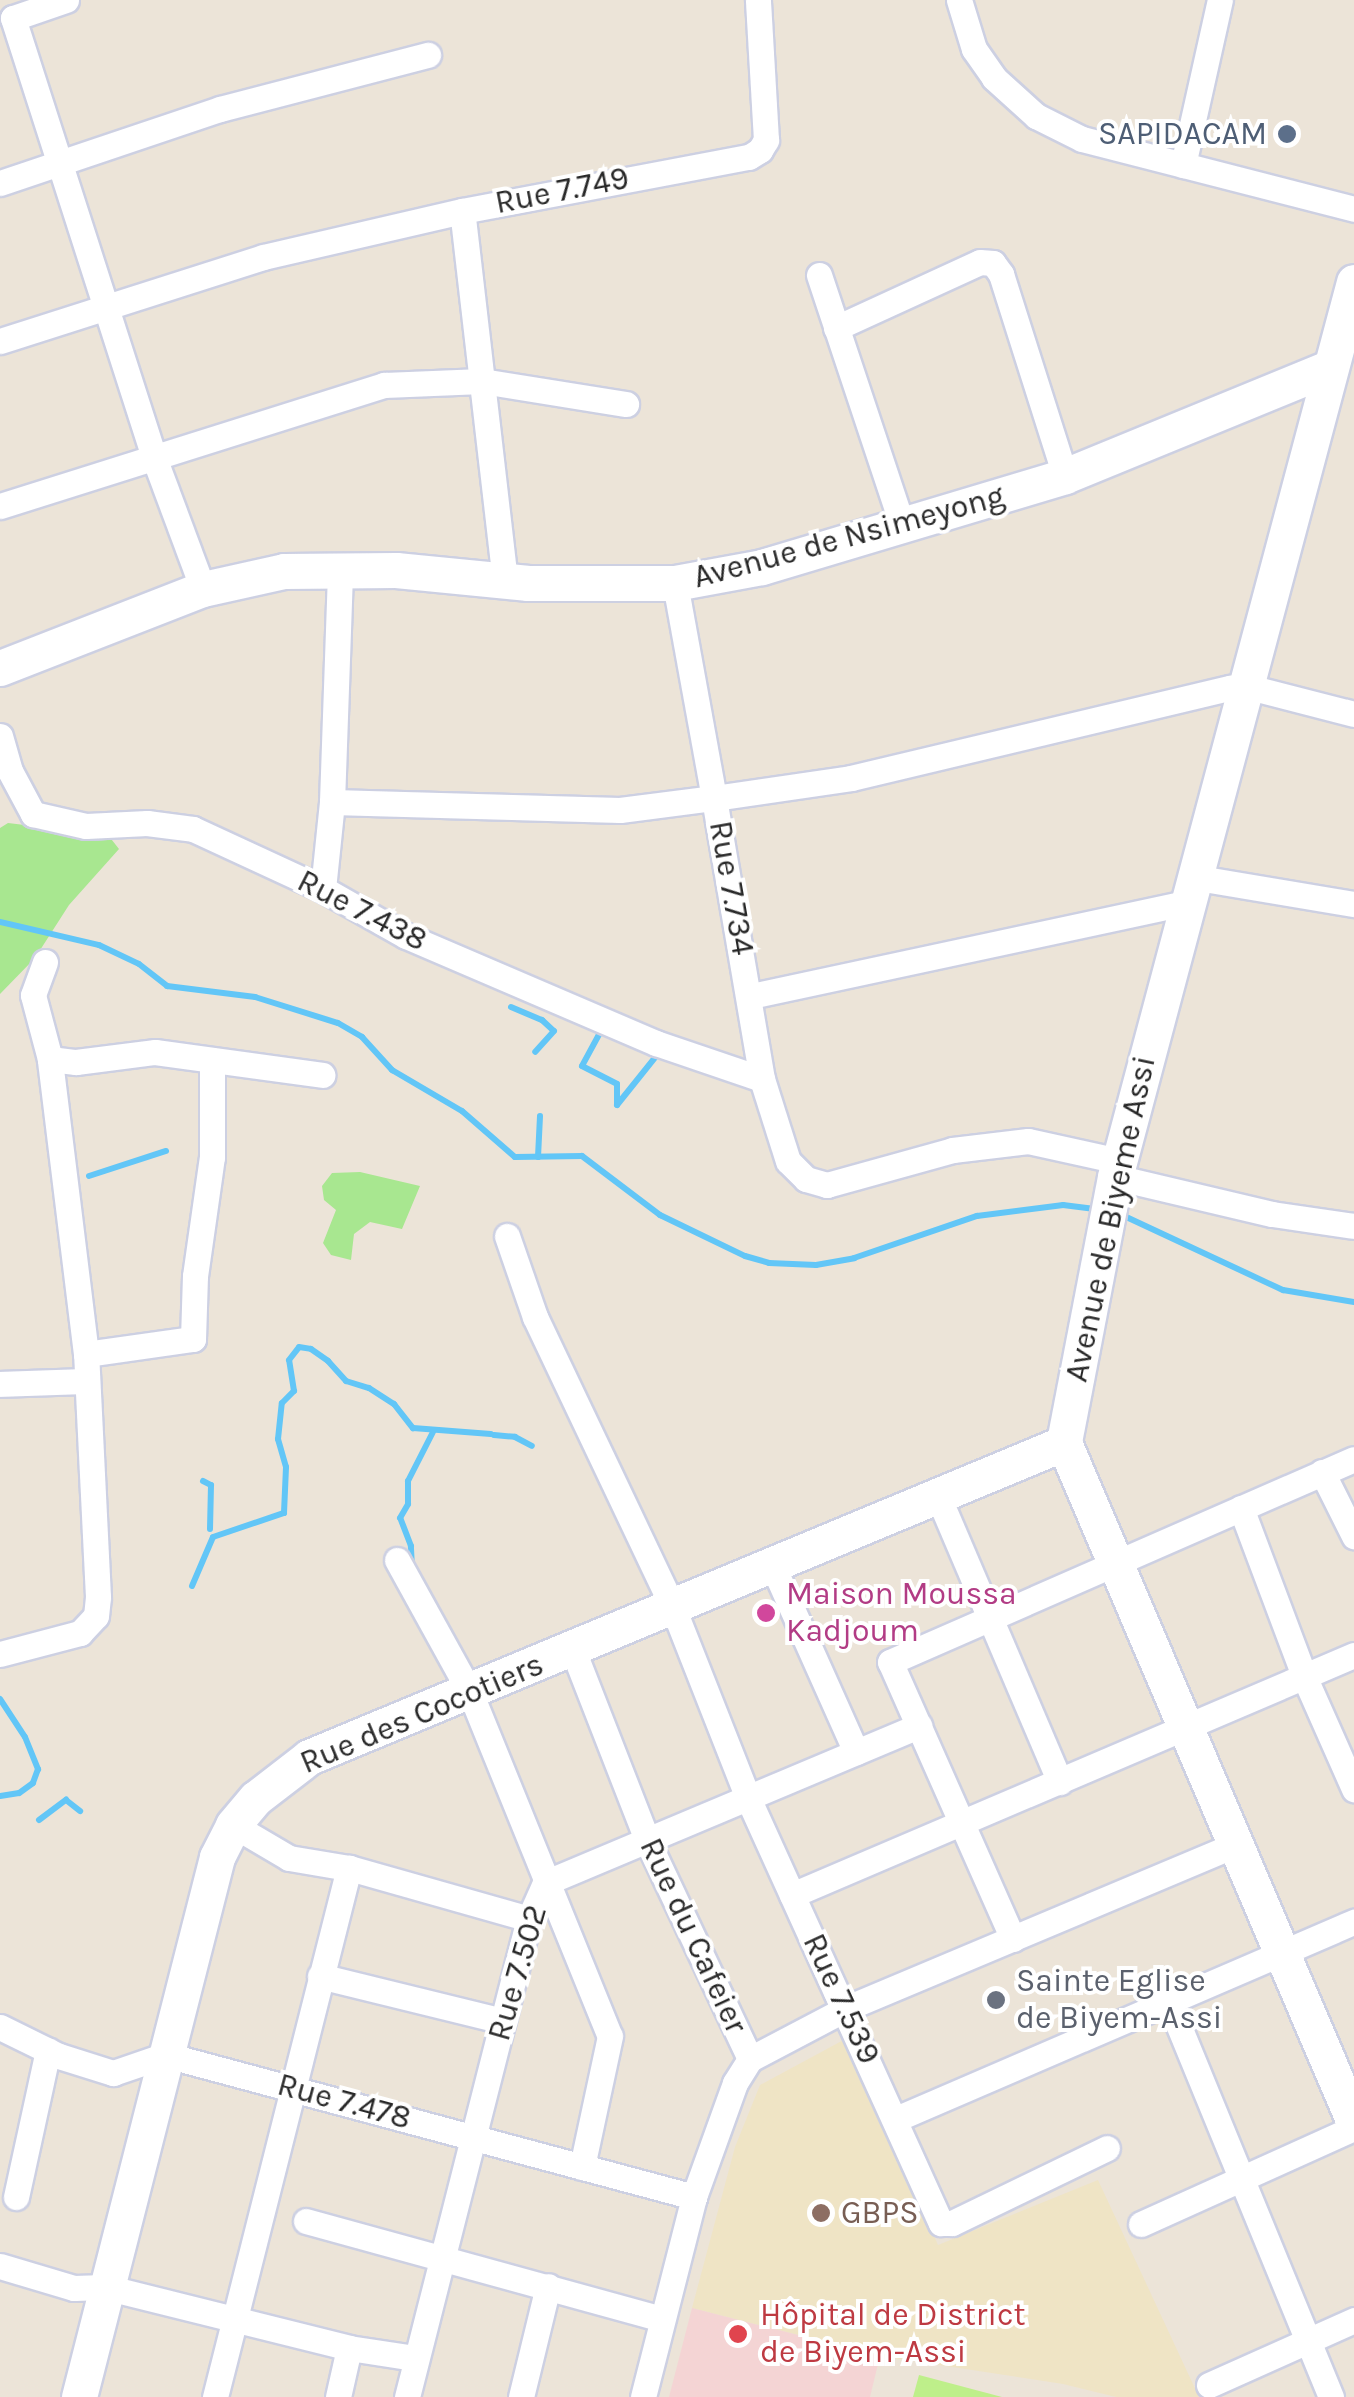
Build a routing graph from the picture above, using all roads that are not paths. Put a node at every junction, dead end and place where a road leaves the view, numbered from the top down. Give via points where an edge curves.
1 (66, 0) edge
2 (758, 0) edge
3 (959, 0) edge
4 (1220, 0) edge
5 (6, 20) edge
6 (428, 55) dead end
7 (58, 165) junction
8 (1183, 165) junction
9 (0, 183) edge
10 (1354, 209) edge
11 (462, 211) junction
12 (819, 275) dead end
13 (1354, 282) edge
14 (105, 306) junction
15 (836, 328) junction
16 (0, 341) edge
17 (1331, 367) junction
18 (482, 381) junction
19 (626, 404) dead end
20 (155, 460) junction
21 (1066, 476) junction
22 (0, 506) edge
23 (903, 527) junction
24 (340, 570) junction
25 (505, 580) junction
26 (674, 583) junction
27 (204, 589) junction
28 (0, 668) edge
29 (1249, 687) junction
30 (1354, 714) edge
31 (0, 736) edge
32 (714, 798) junction
33 (332, 802) junction
34 (323, 889) junction
35 (1189, 890) junction
36 (1354, 904) edge
37 (45, 962) dead end
38 (750, 996) junction
39 (50, 1059) junction
40 (212, 1060) junction
41 (322, 1076) dead end
42 (762, 1080) junction
43 (1117, 1169) junction
44 (1354, 1226) edge
45 (507, 1236) dead end
46 (86, 1354) junction
47 (87, 1381) junction
48 (0, 1384) edge
49 (1064, 1443) junction
50 (1354, 1458) edge
51 (1322, 1472) junction
52 (938, 1496) junction
53 (1241, 1508) junction
54 (1354, 1536) edge
55 (397, 1560) dead end
56 (1114, 1562) junction
57 (772, 1564) junction
58 (672, 1606) junction
59 (991, 1618) junction
60 (572, 1650) junction
61 (0, 1654) edge
62 (1354, 1655) edge
63 (1304, 1676) junction
64 (470, 1692) junction
65 (918, 1726) junction
66 (1187, 1728) junction
67 (856, 1752) junction
68 (1060, 1782) junction
69 (1354, 1788) edge
70 (748, 1798) junction
71 (962, 1824) junction
72 (233, 1825) junction
73 (647, 1840) junction
74 (1237, 1844) junction
75 (349, 1868) junction
76 (545, 1883) junction
77 (792, 1895) junction
78 (529, 1919) junction
79 (1354, 1922) edge
80 (1013, 1939) junction
81 (1283, 1954) junction
82 (320, 1976) junction
83 (1169, 2002) junction
84 (847, 2008) junction
85 (503, 2021) junction
86 (0, 2027) edge
87 (48, 2050) junction
88 (166, 2055) junction
89 (750, 2059) junction
90 (290, 2088) junction
91 (896, 2119) junction
92 (1354, 2125) edge
93 (474, 2138) junction
94 (1107, 2148) dead end
95 (582, 2167) junction
96 (1242, 2178) junction
97 (16, 2197) dead end
98 (694, 2198) junction
99 (306, 2222) dead end
100 (1141, 2224) dead end
101 (440, 2256) junction
102 (0, 2266) edge
103 (548, 2286) junction
104 (105, 2287) junction
105 (234, 2319) junction
106 (662, 2319) junction
107 (1354, 2320) edge
108 (1311, 2340) junction
109 (349, 2348) junction
110 (415, 2358) junction
111 (1209, 2385) dead end
112 (79, 2397) edge
113 (216, 2397) edge
114 (338, 2397) edge
115 (407, 2397) edge
116 (521, 2397) edge
117 (644, 2397) edge
118 (1332, 2397) edge

1 - 5 street
2 - 11 street, Rue 7.749 via 766,140 760,150
3 - 8 street via 974,48 994,78 1036,116 1082,139
4 - 8 street
5 - 7 street
6 - 7 street via 220,109
7 - 9 street
7 - 14 street
8 - 10 street
11 - 14 street via 263,257
11 - 18 street, Rue 7.749
12 - 15 street
13 - 17 main road, Avenue de Biyeme Assi
14 - 16 street
14 - 20 street
15 - 21 street via 980,262 993,264
15 - 23 street
17 - 21 main road, Avenue de Nsimeyong
17 - 29 main road, Avenue de Biyeme Assi
18 - 19 street
18 - 20 street via 384,385
18 - 25 street, Rue 7.749
20 - 22 street
20 - 27 street
21 - 23 main road, Avenue de Nsimeyong
23 - 26 main road, Avenue de Nsimeyong via 762,567
24 - 25 main road, Avenue de Nsimeyong
24 - 27 main road, Avenue de Nsimeyong via 284,571
24 - 33 street
25 - 26 main road, Avenue de Nsimeyong
26 - 32 street
27 - 28 main road, Avenue de Nsimeyong
29 - 30 street, Rue 7.734
29 - 32 street, Rue 7.734 via 852,778
29 - 35 main road, Avenue de Biyeme Assi
31 - 34 street, Rue 7.438 via 33,814 86,826 193,829
32 - 33 street via 620,810
32 - 38 street, Rue 7.734
33 - 34 street
34 - 42 street, Rue 7.438 via 406,936 656,1044
35 - 36 street
35 - 38 street
35 - 43 main road, Avenue de Biyeme Assi
37 - 39 street via 32,995
38 - 42 street, Rue 7.734
39 - 40 street via 155,1052
39 - 46 street
40 - 41 street
40 - 46 street via 212,1158 193,1339
42 - 43 street, Rue 7.734 via 788,1160 806,1179 827,1184 952,1150 1011,1142 1067,1146
43 - 44 street, Rue 7.734 via 1272,1214
43 - 49 main road, Avenue de Biyeme Assi
45 - 58 street, Rue 7.539 via 535,1317
46 - 47 street
47 - 48 street
47 - 61 street via 96,1616 80,1633
49 - 52 main road, Rue des Cocotiers
49 - 56 main road
50 - 51 street
51 - 53 street
51 - 54 street
52 - 57 main road, Rue des Cocotiers
52 - 59 street
53 - 56 street
53 - 63 street
55 - 64 street
56 - 59 street
56 - 66 main road
57 - 58 main road, Rue des Cocotiers
57 - 67 street
58 - 60 main road, Rue des Cocotiers
58 - 70 street, Rue 7.539
59 - 65 street via 890,1662
59 - 68 street
60 - 64 main road, Rue des Cocotiers
60 - 73 street, Rue du Cafeier
62 - 63 street
63 - 66 street
63 - 69 street
64 - 72 main road, Rue des Cocotiers via 309,1757
64 - 76 street
65 - 67 street, Rue 7.502
65 - 71 street
66 - 68 street
66 - 74 main road
67 - 70 street, Rue 7.502
68 - 71 street
70 - 73 street, Rue 7.502
70 - 77 street, Rue 7.539
71 - 77 street
71 - 80 street
72 - 75 street via 289,1858
72 - 88 main road, Rue des Cocotiers via 218,1857
73 - 76 street, Rue 7.502
73 - 89 street, Rue du Cafeier
74 - 80 street
74 - 81 main road
75 - 78 street
75 - 82 street
76 - 78 street, Rue 7.502
76 - 95 street via 610,2036
77 - 84 street, Rue 7.539
78 - 85 street, Rue 7.502
79 - 81 street
80 - 84 street
81 - 83 street
81 - 92 main road
82 - 85 street
82 - 90 street
83 - 91 street
83 - 96 street
84 - 89 street
84 - 91 street, Rue 7.539
85 - 93 street, Rue 7.502
86 - 87 street
87 - 88 street via 114,2073
87 - 97 street
88 - 90 street, Rue 7.478
88 - 104 main road, Rue des Cocotiers
89 - 98 street, Rue du Cafeier
90 - 93 street, Rue 7.478
90 - 105 street
91 - 94 street, Rue 7.539 via 941,2223
92 - 96 street
93 - 95 street, Rue 7.478
93 - 101 street, Rue 7.502
95 - 98 street, Rue 7.478
96 - 100 street
96 - 108 street
98 - 106 street, Rue du Cafeier
99 - 101 street
101 - 103 street
101 - 110 street, Rue 7.502
102 - 104 street via 74,2288
103 - 106 street
103 - 116 street
104 - 105 street
104 - 112 main road, Rue des Cocotiers
105 - 109 street
105 - 113 street
106 - 117 street, Rue du Cafeier
107 - 108 street
108 - 111 street
108 - 118 street
109 - 110 street
109 - 114 street
110 - 115 street, Rue 7.502

